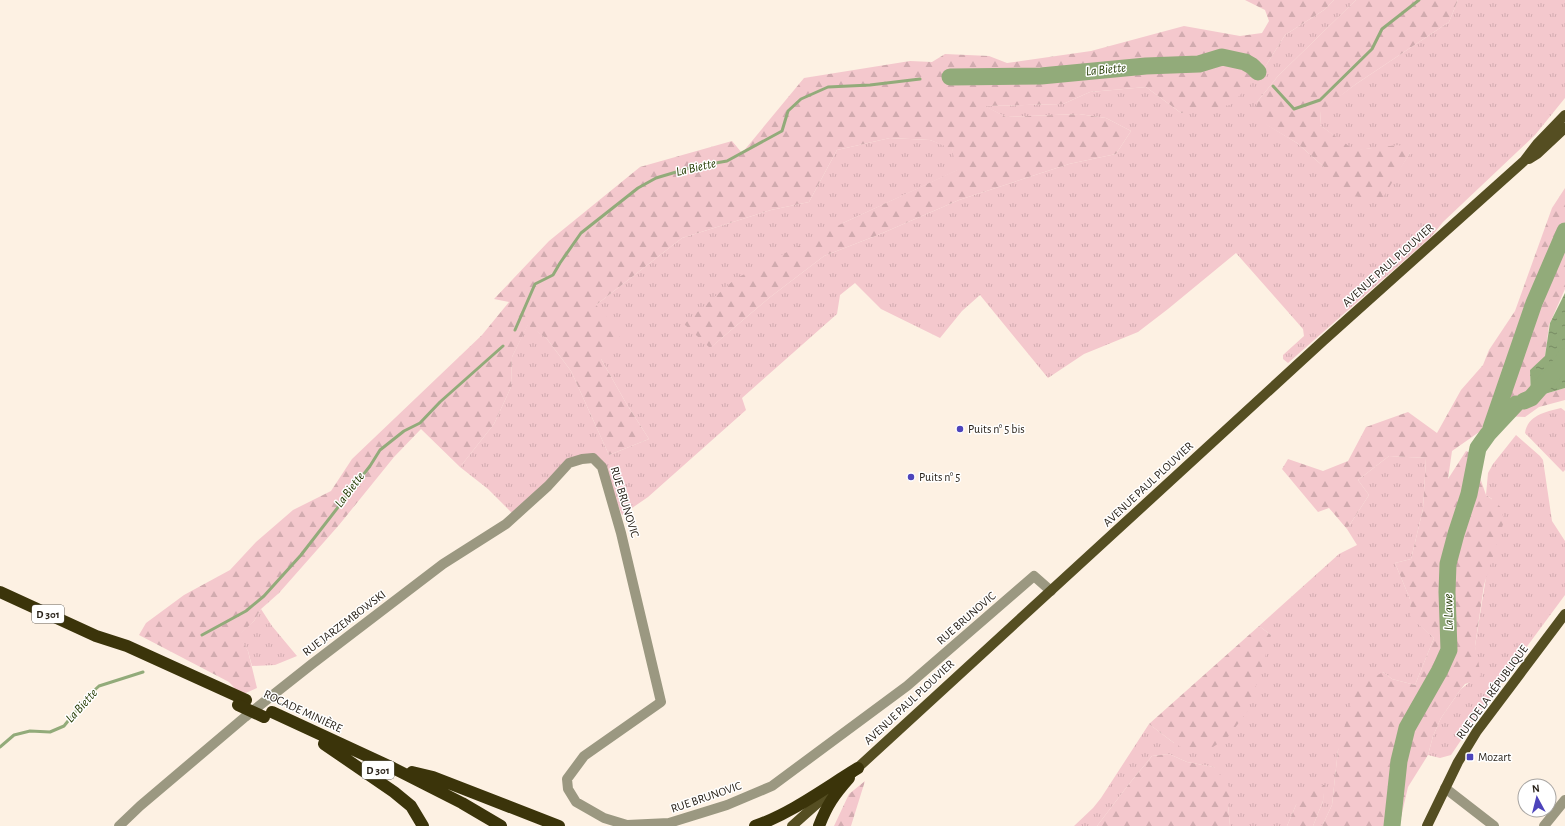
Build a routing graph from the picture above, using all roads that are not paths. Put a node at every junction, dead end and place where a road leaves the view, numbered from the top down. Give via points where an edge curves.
1 (1565, 115) edge
2 (1565, 128) edge
3 (1524, 161) junction
4 (593, 458) joint
5 (1051, 591) junction
6 (0, 592) edge
7 (1565, 614) edge
8 (268, 714) junction
9 (324, 744) junction
10 (393, 768) junction
11 (858, 768) junction
12 (1444, 788) junction
13 (1565, 800) edge
14 (497, 824) edge
15 (119, 826) edge
16 (422, 826) edge
17 (559, 826) edge
18 (755, 826) edge
19 (792, 826) edge
20 (819, 826) edge
21 (1427, 826) edge
22 (1494, 826) edge
23 (1544, 826) edge

1 - 3 main road, AVENUE PAUL PLOUVIER
2 - 3 main road, AVENUE PAUL PLOUVIER via 1537,154
3 - 5 main road, AVENUE PAUL PLOUVIER via 1323,341
4 - 5 street, RUE BRUNOVIC via 602,467 621,533 661,702 584,756 567,779 568,789 576,802 604,818 627,825 669,823 727,805 772,786 907,686 1034,576
4 - 15 street, RUE JARZEMBOWSKI via 569,463 506,524 442,564 245,716
5 - 11 main road, AVENUE PAUL PLOUVIER
6 - 8 highway, ROCADE MINIÈRE / D 301, bridge via 96,636 122,652
7 - 12 main road, RUE DE LA RÉPUBLIQUE via 1477,731
8 - 9 highway, ROCADE MINIÈRE / D 301
8 - 10 highway, ROCADE MINIÈRE / D 301
9 - 14 highway, ROCADE MINIÈRE / D 301
9 - 16 highway via 394,792 410,806
10 - 14 highway, ROCADE MINIÈRE / D 301
10 - 17 highway via 433,777
11 - 18 highway via 797,806
11 - 19 main road, AVENUE PAUL PLOUVIER
11 - 20 highway via 826,807
12 - 21 main road, RUE DE LA RÉPUBLIQUE
12 - 22 street
13 - 23 street

